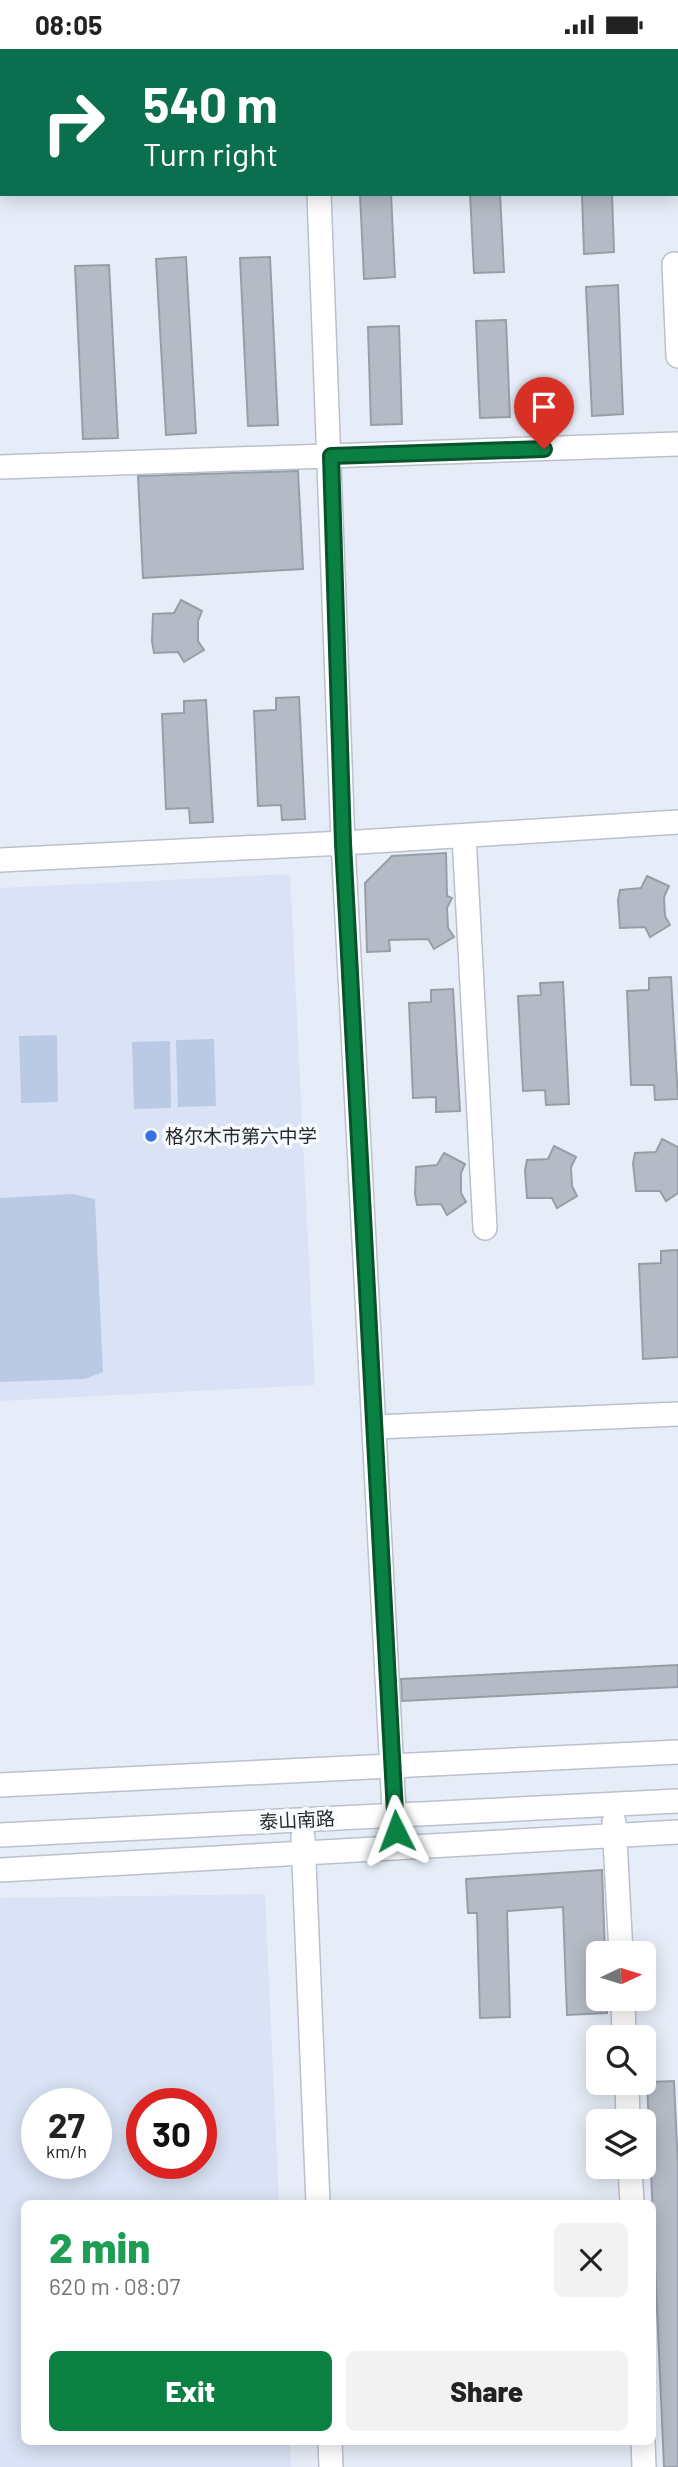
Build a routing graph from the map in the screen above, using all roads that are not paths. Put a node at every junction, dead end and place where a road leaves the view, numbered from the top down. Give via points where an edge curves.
1 (319, 196) edge
2 (674, 264) dead end
3 (678, 356) edge
4 (678, 444) edge
5 (331, 456) junction
6 (0, 467) edge
7 (678, 823) edge
8 (464, 836) junction
9 (343, 843) junction
10 (0, 860) edge
11 (485, 1228) dead end
12 (678, 1415) edge
13 (376, 1427) junction
14 (678, 1752) edge
15 (392, 1766) junction
16 (0, 1785) edge
17 (678, 1801) edge
18 (613, 1805) junction
19 (395, 1815) junction
20 (304, 1820) junction
21 (678, 1832) edge
22 (0, 1835) edge
23 (615, 1835) junction
24 (396, 1847) junction
25 (302, 1853) junction
26 (0, 1870) edge
27 (620, 1941) edge
28 (631, 2179) edge
29 (318, 2200) edge
30 (632, 2200) edge
31 (330, 2445) edge
32 (643, 2445) edge
33 (331, 2467) edge
34 (644, 2467) edge

1 - 5 street
2 - 3 street
4 - 5 street
5 - 6 street
5 - 9 street
7 - 8 street
8 - 9 street
8 - 11 street
9 - 10 street
9 - 13 street
12 - 13 street
13 - 15 street
14 - 15 street
15 - 16 street
15 - 19 street
17 - 18 street, 泰山南路
18 - 19 street, 泰山南路
18 - 23 street
19 - 20 street, 泰山南路
19 - 24 street
20 - 22 street, 泰山南路
20 - 25 street
21 - 23 street
23 - 24 street
23 - 27 street
24 - 25 street
25 - 26 street
25 - 29 street
28 - 30 street
31 - 33 street
32 - 34 street

